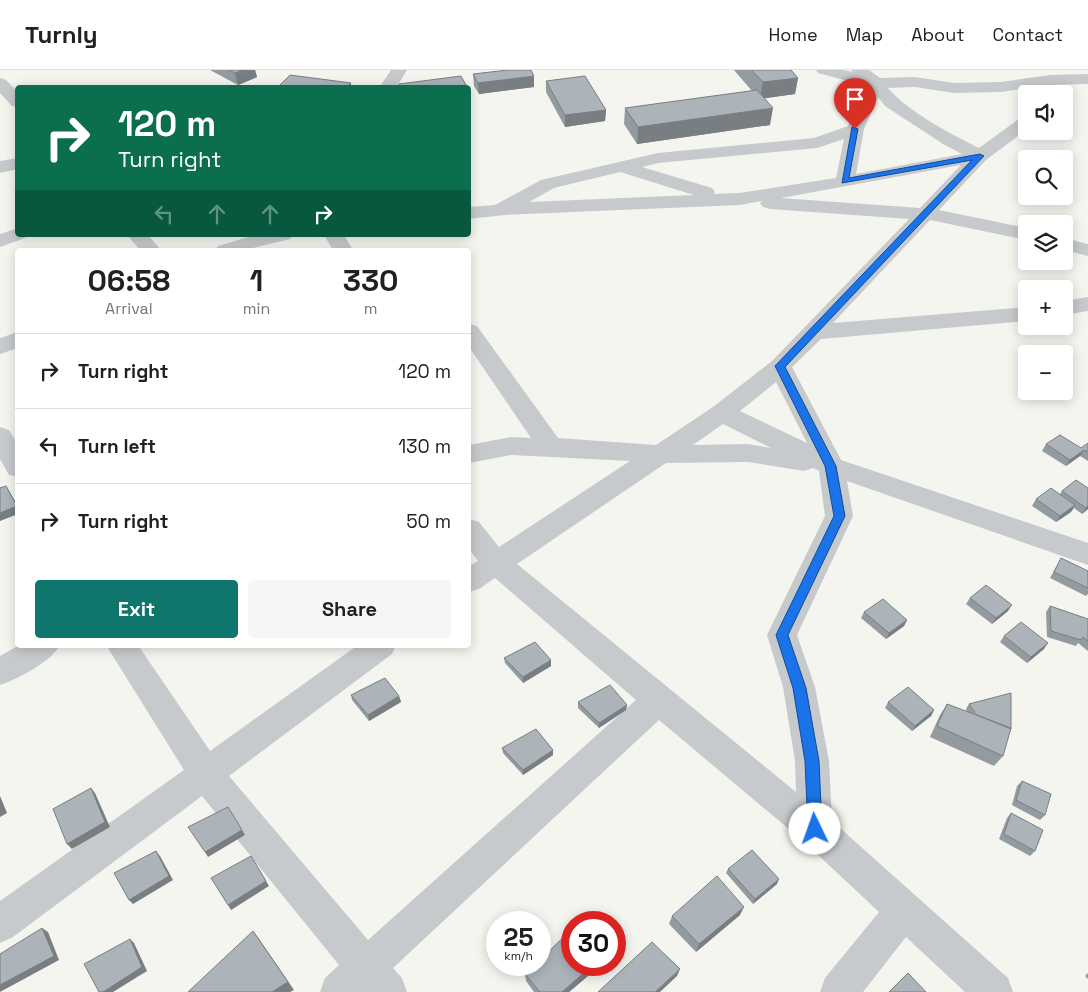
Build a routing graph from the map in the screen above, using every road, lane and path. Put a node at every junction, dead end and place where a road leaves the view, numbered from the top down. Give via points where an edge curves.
1 (399, 70) edge
2 (824, 70) edge
3 (859, 70) edge
4 (1088, 79) edge
5 (876, 83) junction
6 (389, 85) edge
7 (1088, 86) edge
8 (1073, 92) edge
9 (1018, 128) edge
10 (855, 129) junction
11 (980, 156) junction
12 (15, 164) edge
13 (621, 166) junction
14 (0, 167) edge
15 (844, 182) junction
16 (739, 199) junction
17 (500, 210) junction
18 (471, 214) edge
19 (927, 214) junction
20 (1018, 232) edge
21 (15, 235) edge
22 (139, 237) edge
23 (267, 237) edge
24 (272, 237) edge
25 (335, 237) edge
26 (0, 241) edge
27 (1073, 246) edge
28 (149, 248) edge
29 (231, 248) edge
30 (297, 248) edge
31 (342, 248) edge
32 (1088, 250) edge
33 (1088, 304) edge
34 (1073, 306) edge
35 (1018, 315) edge
36 (471, 334) edge
37 (15, 340) edge
38 (0, 347) edge
39 (780, 366) junction
40 (722, 413) junction
41 (0, 436) edge
42 (551, 447) junction
43 (471, 454) edge
44 (659, 454) junction
45 (15, 464) edge
46 (830, 466) junction
47 (15, 472) edge
48 (0, 480) edge
49 (471, 532) edge
50 (1088, 554) edge
51 (495, 562) junction
52 (471, 580) edge
53 (40, 648) edge
54 (123, 648) edge
55 (377, 648) edge
56 (0, 672) edge
57 (658, 700) junction
58 (205, 773) junction
59 (815, 829) junction
60 (904, 910) junction
61 (0, 924) edge
62 (364, 984) edge
63 (839, 992) edge
64 (994, 992) edge

1 - 6 street
2 - 5 street
3 - 5 street
4 - 5 street via 954,88 915,82
5 - 10 street
5 - 11 street via 890,102
7 - 8 street
9 - 11 street
10 - 13 street via 817,142 658,158
10 - 15 street
11 - 15 street
11 - 19 street
12 - 14 street
13 - 16 street via 680,186
13 - 17 street via 548,184
15 - 16 street
16 - 17 street
16 - 19 street via 787,206
17 - 18 street
19 - 20 street
19 - 39 street
21 - 26 street
22 - 28 street
23 - 29 street
24 - 30 street
25 - 31 street
27 - 32 street
33 - 34 street
35 - 39 street via 815,332
36 - 42 street
37 - 38 street
39 - 40 street
39 - 46 street
40 - 44 street
40 - 46 street
41 - 45 street
42 - 43 street via 510,446
42 - 44 street
44 - 46 street via 748,454
44 - 51 street
46 - 50 street
46 - 59 street via 839,516 782,635 799,688 812,761
47 - 48 street
49 - 51 street
51 - 52 street
51 - 57 street
53 - 56 street
54 - 58 street
55 - 58 street
57 - 59 street
57 - 62 street
58 - 61 street
58 - 62 street
59 - 60 street
60 - 63 street
60 - 64 street

